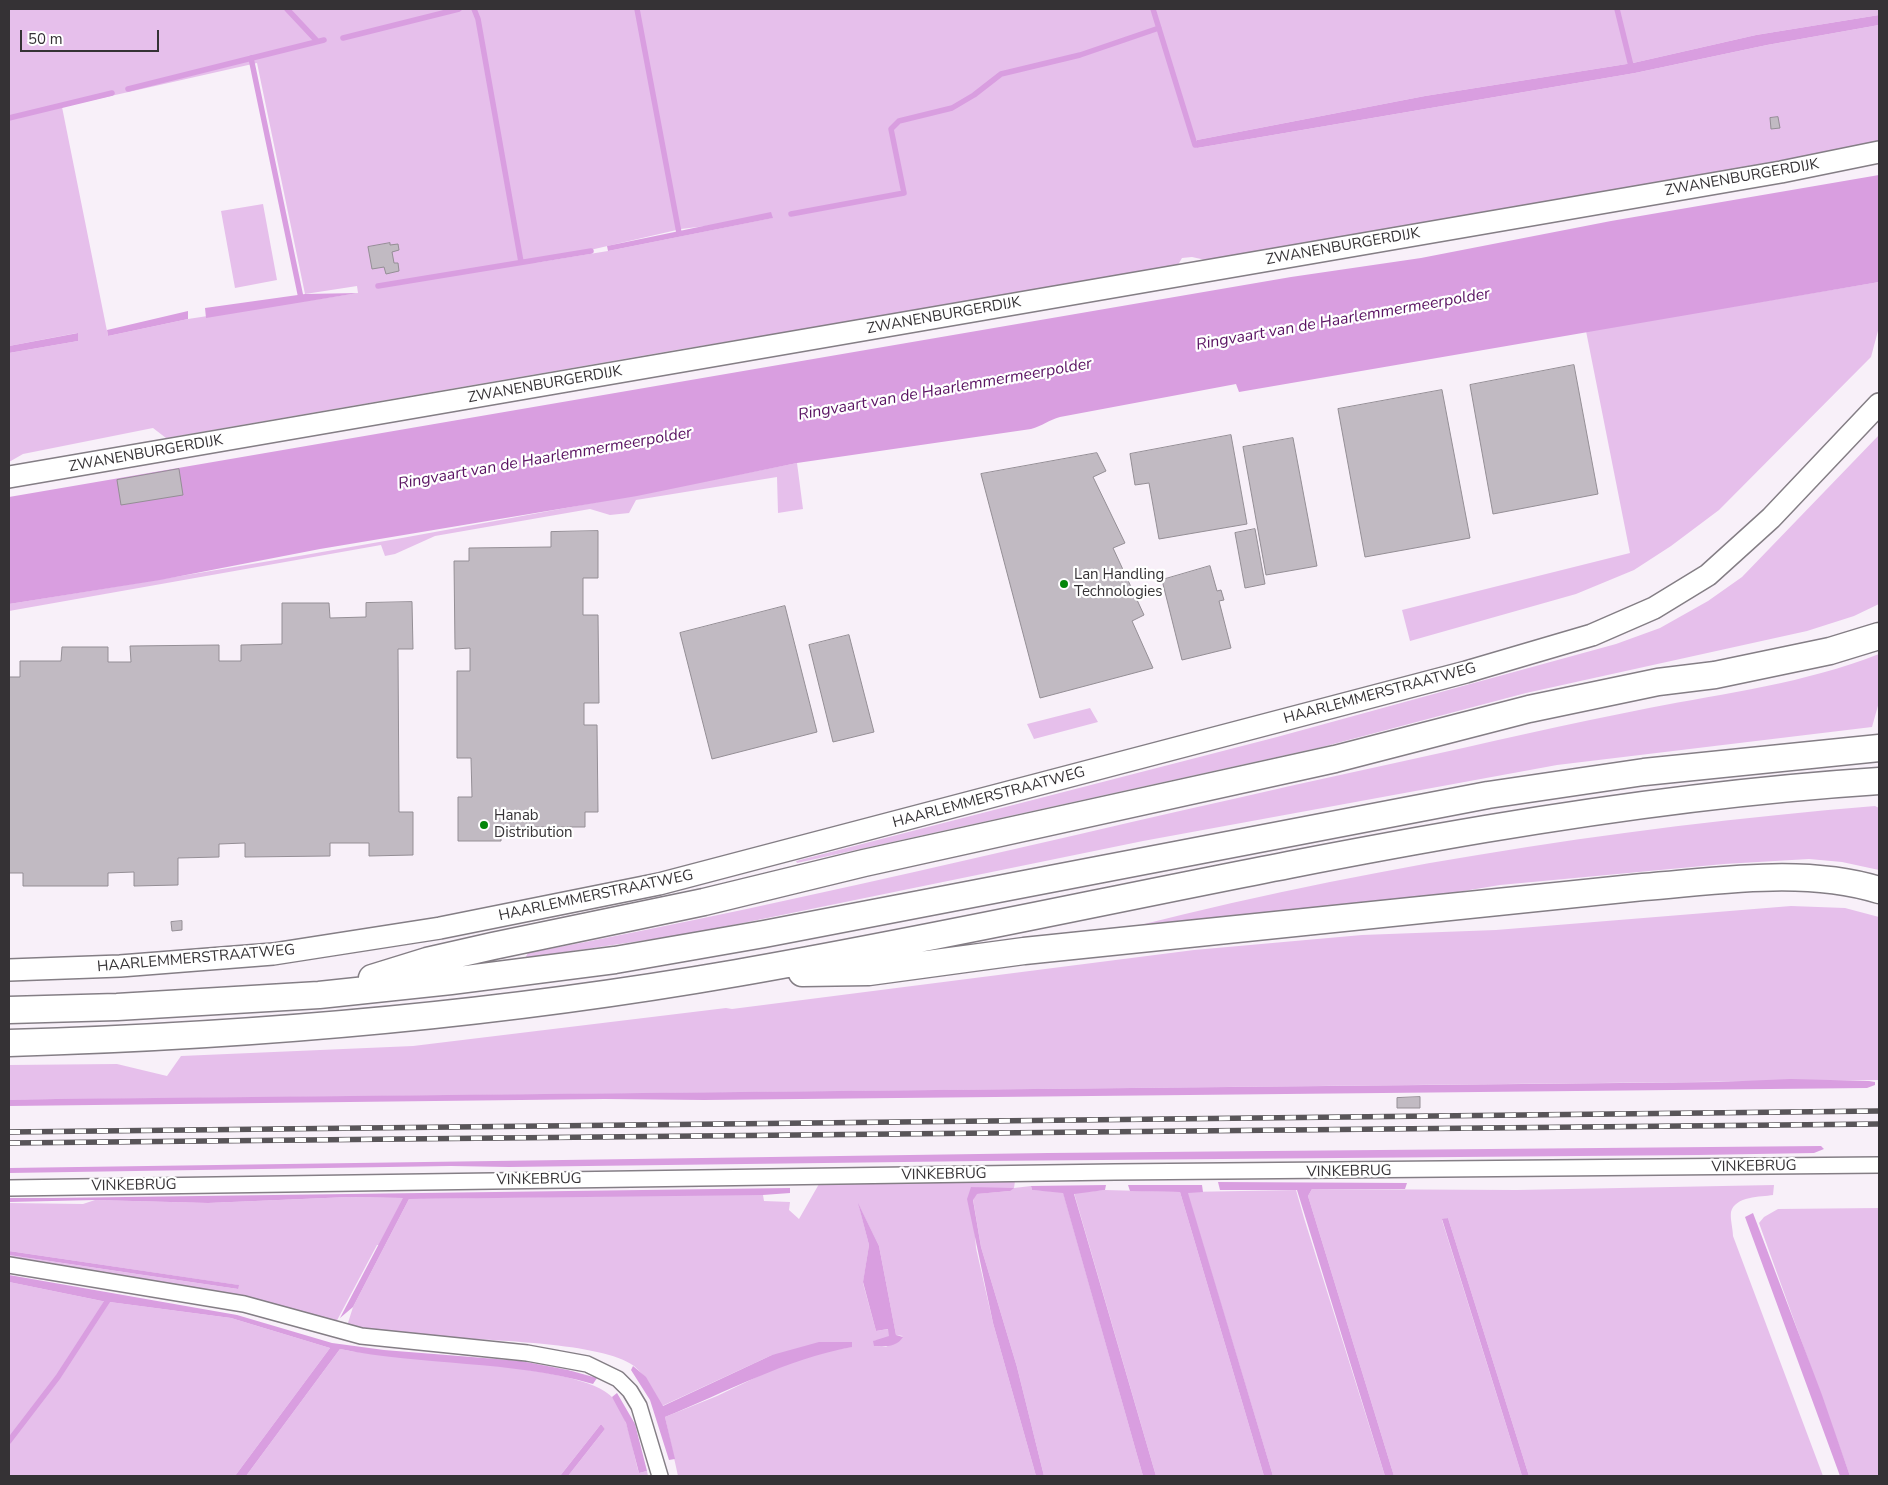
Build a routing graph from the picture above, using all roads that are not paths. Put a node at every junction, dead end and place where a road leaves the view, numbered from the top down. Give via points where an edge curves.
1 (1879, 152) edge
2 (1879, 404) edge
3 (9, 477) edge
4 (1879, 620) edge
5 (1879, 636) edge
6 (1809, 655) junction
7 (1879, 748) edge
8 (1879, 781) edge
9 (1879, 890) edge
10 (9, 970) edge
11 (734, 974) junction
12 (318, 995) junction
13 (9, 1010) edge
14 (9, 1043) edge
15 (1879, 1166) edge
16 (9, 1188) edge
17 (9, 1265) edge
18 (660, 1476) edge

1 - 3 main road, ZWANENBURGERDIJK via 1781,172
2 - 10 main road, HAARLEMMERSTRAATWEG via 1771,518 1708,575 1654,608 1583,638 1466,672 659,884 440,928 273,954 120,966
4 - 6 highway
5 - 6 highway
6 - 12 highway via 1529,709 1335,759 864,863 704,902 427,961
7 - 12 highway via 1644,772 1488,795 615,960
8 - 11 highway via 1722,795 1495,827
9 - 11 highway via 1856,883 1812,878 1741,879 1024,950 869,972
11 - 14 highway via 572,998 372,1021 218,1034
12 - 13 highway
15 - 16 street, VINKEBRUG via 1115,1172
17 - 18 street via 244,1304 361,1336 563,1358 594,1366 618,1379 630,1391 639,1406

